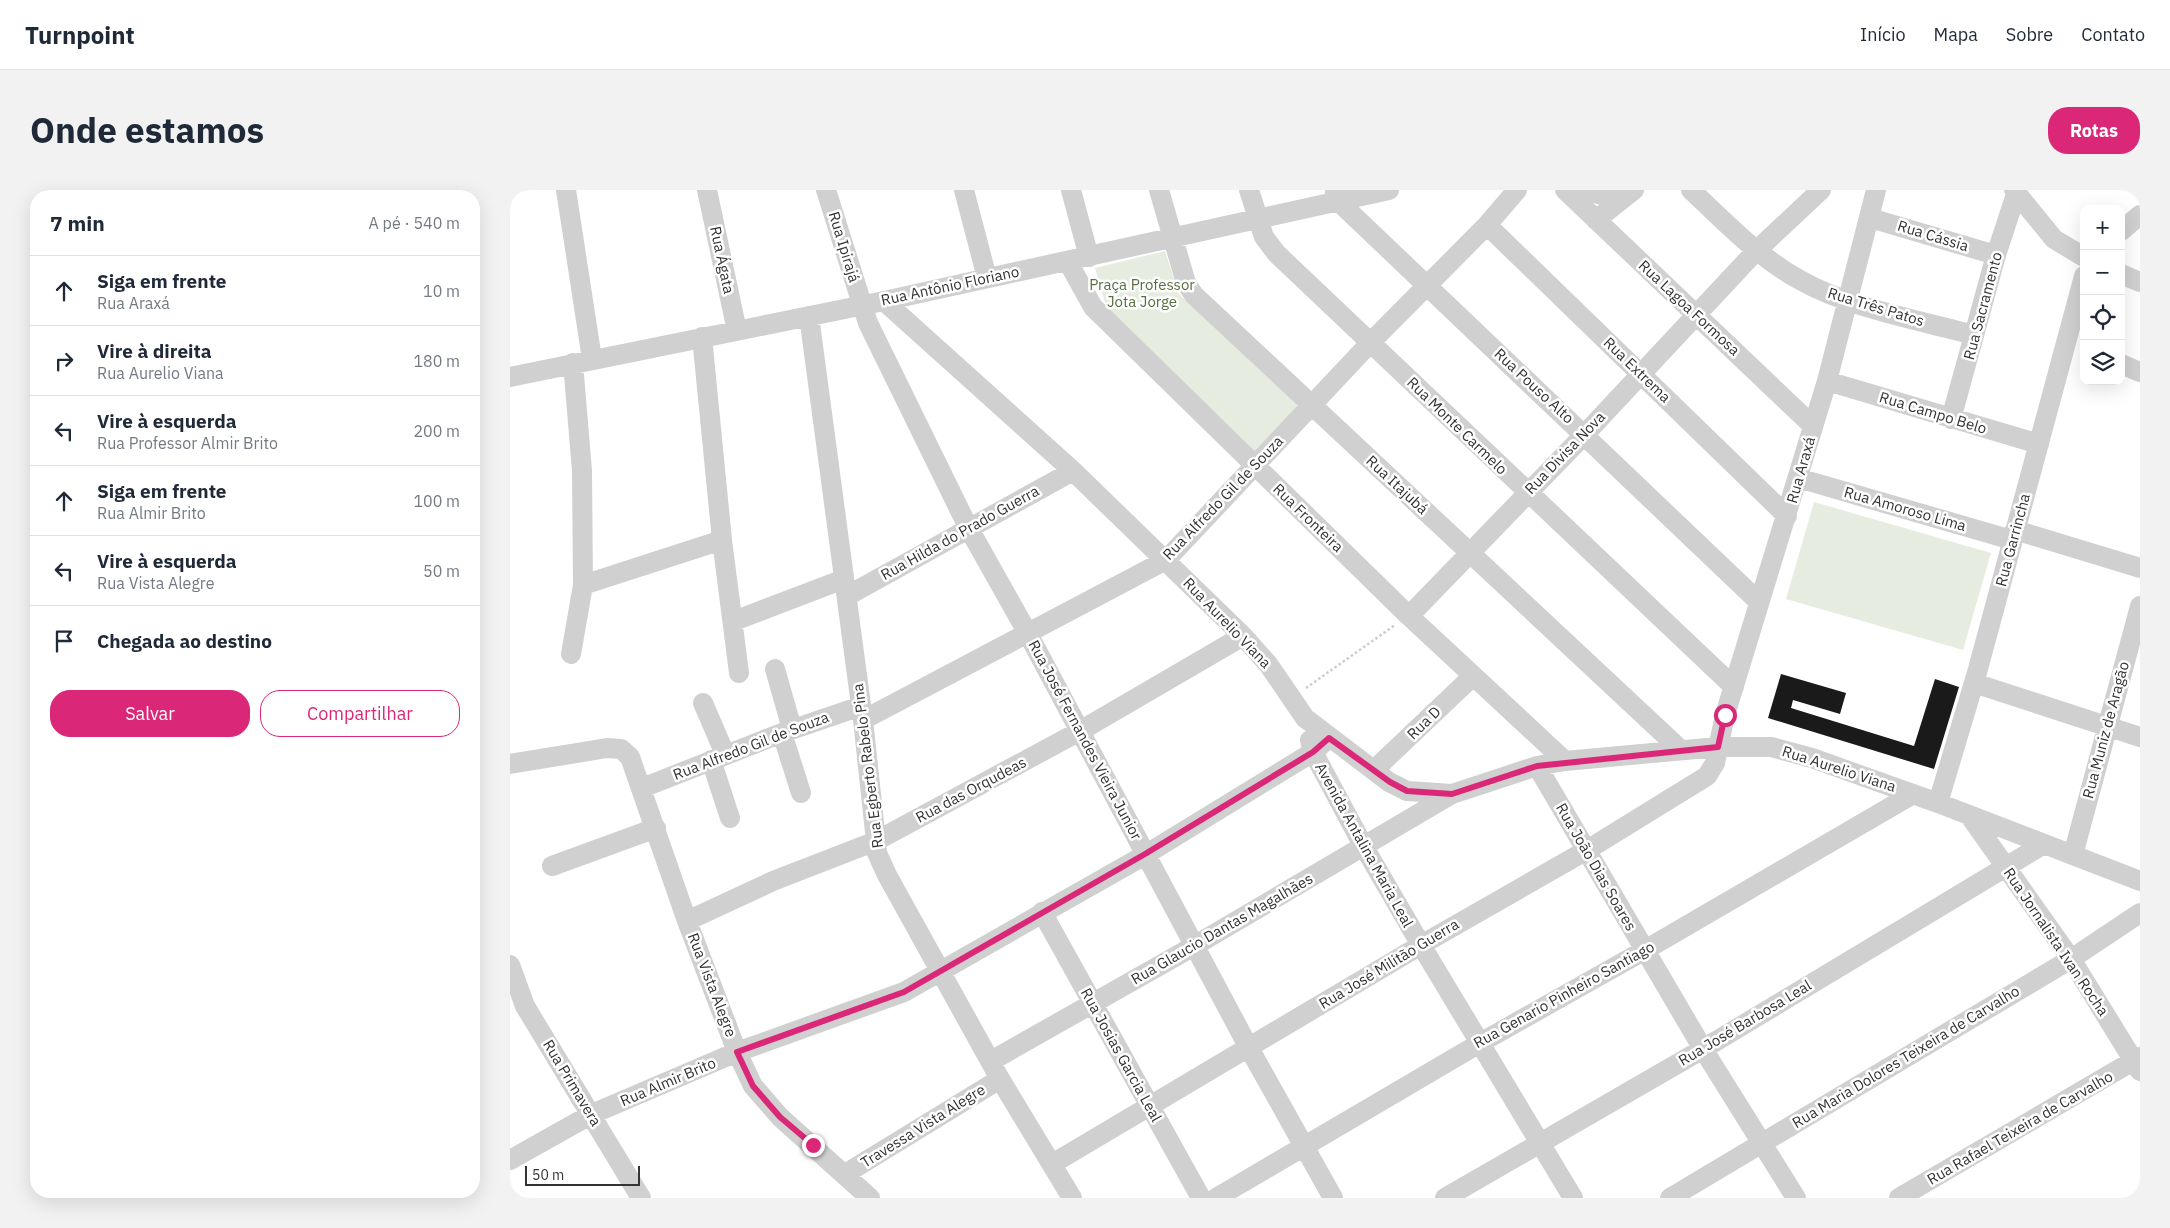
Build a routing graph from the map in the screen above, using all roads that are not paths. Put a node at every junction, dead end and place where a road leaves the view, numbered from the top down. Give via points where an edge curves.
1 (566, 190) edge
2 (707, 190) edge
3 (826, 190) edge
4 (964, 190) edge
5 (1070, 190) edge
6 (1159, 190) edge
7 (1249, 190) edge
8 (1389, 190) edge
9 (1517, 190) edge
10 (1565, 190) edge
11 (1586, 190) edge
12 (1691, 190) edge
13 (1821, 190) edge
14 (1876, 190) edge
15 (2015, 192) edge
16 (1624, 194) edge
17 (1336, 196) edge
18 (2140, 216) edge
19 (1257, 218) junction
20 (1870, 218) junction
21 (1596, 220) junction
22 (1487, 224) junction
23 (2125, 228) edge
24 (1172, 236) junction
25 (1756, 251) junction
26 (1996, 255) junction
27 (2080, 255) edge
28 (1089, 257) junction
29 (1068, 262) junction
30 (2125, 276) edge
31 (986, 278) junction
32 (2140, 282) edge
33 (1427, 286) junction
34 (2082, 295) edge
35 (1847, 300) junction
36 (884, 301) junction
37 (861, 304) junction
38 (1696, 314) junction
39 (809, 316) junction
40 (737, 331) junction
41 (1974, 336) junction
42 (702, 337) junction
43 (1370, 343) junction
44 (2075, 345) edge
45 (592, 359) junction
46 (573, 363) junction
47 (2125, 366) edge
48 (2140, 372) edge
49 (1640, 373) junction
50 (510, 376) edge
51 (1827, 381) junction
52 (1312, 406) junction
53 (1952, 419) junction
54 (1813, 426) junction
55 (1584, 434) junction
56 (2039, 444) junction
57 (1254, 466) junction
58 (1074, 472) junction
59 (1798, 478) junction
60 (1527, 493) junction
61 (1787, 516) junction
62 (968, 528) junction
63 (2014, 535) junction
64 (722, 540) junction
65 (1470, 552) junction
66 (1166, 560) junction
67 (2140, 568) edge
68 (583, 585) junction
69 (846, 588) junction
70 (1759, 602) junction
71 (2140, 606) edge
72 (1409, 616) junction
73 (734, 621) junction
74 (1028, 632) junction
75 (1243, 636) junction
76 (571, 654) dead end
77 (775, 669) dead end
78 (739, 673) dead end
79 (1473, 676) junction
80 (1974, 683) junction
81 (1734, 687) junction
82 (703, 703) dead end
83 (862, 713) junction
84 (1305, 718) junction
85 (2108, 727) junction
86 (787, 731) junction
87 (1080, 731) junction
88 (1329, 738) junction
89 (2140, 738) edge
90 (1681, 750) junction
91 (1313, 752) junction
92 (1717, 752) junction
93 (718, 757) junction
94 (1565, 761) junction
95 (510, 764) edge
96 (1537, 766) junction
97 (1374, 770) junction
98 (642, 788) junction
99 (801, 793) dead end
100 (1452, 794) junction
101 (1913, 794) junction
102 (1938, 803) junction
103 (1969, 815) junction
104 (730, 818) dead end
105 (656, 828) junction
106 (876, 841) junction
107 (2044, 844) junction
108 (1364, 847) junction
109 (1587, 850) junction
110 (1145, 854) junction
111 (2073, 855) junction
112 (552, 866) dead end
113 (2005, 867) junction
114 (2140, 881) edge
115 (1042, 912) junction
116 (2140, 913) edge
117 (688, 921) junction
118 (1420, 945) junction
119 (1194, 946) junction
120 (1645, 950) junction
121 (2071, 959) junction
122 (510, 965) edge
123 (942, 971) junction
124 (1092, 1004) junction
125 (1480, 1043) junction
126 (1249, 1048) junction
127 (1703, 1049) junction
128 (737, 1052) junction
129 (2138, 1063) edge
130 (996, 1070) junction
131 (1148, 1106) junction
132 (592, 1114) junction
133 (1541, 1142) junction
134 (1762, 1142) junction
135 (1305, 1147) junction
136 (510, 1160) edge
137 (1052, 1164) junction
138 (845, 1174) junction
139 (636, 1196) edge
140 (870, 1198) edge
141 (1072, 1198) edge
142 (1201, 1198) edge
143 (1216, 1198) edge
144 (1333, 1198) edge
145 (1445, 1198) edge
146 (1573, 1198) edge
147 (1670, 1198) edge
148 (1796, 1198) edge
149 (1899, 1198) edge

1 - 45 street
2 - 40 street, Rua Ágata
3 - 37 street, Rua Ipirajá
4 - 31 street
5 - 28 street
6 - 24 street, Rua Itajubá
7 - 19 street, Rua Monte Carmelo
8 - 17 street, Rua Antônio Floriano
9 - 22 street, Rua Alfredo Gil de Souza
10 - 21 street, Rua Lagoa Formosa
11 - 16 street
12 - 25 street, Rua Três Patos
13 - 25 street, Rua Divisa Nova
14 - 20 street, Rua Araxá
15 - 26 street, Rua Sacramento
15 - 27 street via 2054,239
16 - 21 street
17 - 19 street, Rua Antônio Floriano
17 - 33 street, Rua Pouso Alto
18 - 23 street
19 - 24 street, Rua Antônio Floriano
19 - 43 street, Rua Monte Carmelo via 1269,245 1277,254
20 - 26 street, Rua Cássia
20 - 35 street, Rua Araxá
21 - 38 street, Rua Lagoa Formosa
22 - 33 street, Rua Alfredo Gil de Souza
22 - 49 street, Rua Extrema
24 - 28 street, Rua Antônio Floriano
24 - 52 street, Rua Itajubá via 1186,283 1194,295
25 - 35 street, Rua Três Patos via 1800,280
25 - 38 street, Rua Divisa Nova
26 - 41 street, Rua Sacramento
28 - 29 street, Rua Antônio Floriano
29 - 31 street, Rua Antônio Floriano
29 - 57 street, Rua Fronteira via 1093,307
30 - 32 street
31 - 36 street, Rua Antônio Floriano
33 - 43 street, Rua Alfredo Gil de Souza
33 - 55 street, Rua Pouso Alto
34 - 44 street, Rua Garrincha
35 - 41 street, Rua Três Patos
35 - 51 street, Rua Araxá
36 - 37 street, Rua Antônio Floriano
36 - 58 street, Rua Aurelio Viana
37 - 39 street, Rua Antônio Floriano
37 - 62 street, Rua José Fernandes Vieira Junior
38 - 49 street, Rua Divisa Nova
38 - 54 street, Rua Lagoa Formosa
39 - 40 street, Rua Antônio Floriano
39 - 69 street, Rua Egberto Rabelo Pina
40 - 42 street, Rua Antônio Floriano
41 - 53 street, Rua Sacramento
42 - 45 street, Rua Antônio Floriano
42 - 64 street
43 - 52 street, Rua Alfredo Gil de Souza
43 - 60 street, Rua Monte Carmelo
44 - 56 street, Rua Garrincha
45 - 46 street, Rua Antônio Floriano
46 - 50 street, Rua Antônio Floriano
46 - 68 street via 582,471
47 - 48 street
49 - 55 street, Rua Divisa Nova
49 - 61 street, Rua Extrema
51 - 53 street, Rua Campo Belo
51 - 54 street, Rua Araxá
52 - 57 street, Rua Alfredo Gil de Souza
52 - 65 street, Rua Itajubá
53 - 56 street, Rua Campo Belo
54 - 59 street, Rua Araxá
55 - 60 street, Rua Divisa Nova
55 - 70 street, Rua Pouso Alto
56 - 63 street, Rua Garrincha
57 - 66 street, Rua Alfredo Gil de Souza
57 - 72 street, Rua Fronteira
58 - 62 street, Rua Hilda do Prado Guerra
58 - 66 street, Rua Aurelio Viana
59 - 61 street, Rua Araxá
59 - 63 street, Rua Amoroso Lima
60 - 65 street, Rua Divisa Nova
60 - 81 street, Rua Monte Carmelo
61 - 70 street, Rua Araxá
62 - 69 street, Rua Hilda do Prado Guerra
62 - 74 street, Rua José Fernandes Vieira Junior
63 - 67 street, Rua Amoroso Lima
63 - 80 street, Rua Garrincha
64 - 68 street
64 - 73 street
65 - 72 street, Rua Divisa Nova
65 - 90 street, Rua Itajubá
66 - 74 street, Rua Alfredo Gil de Souza
66 - 75 street, Rua Aurelio Viana
68 - 76 street
69 - 73 street, Rua Hilda do Prado Guerra
69 - 83 street, Rua Egberto Rabelo Pina
70 - 81 street, Rua Araxá
71 - 85 street, Rua Muniz de Aragão
72 - 79 street, Rua Fronteira
73 - 78 street
74 - 83 street, Rua Alfredo Gil de Souza
74 - 87 street, Rua José Fernandes Vieira Junior
75 - 84 street, Rua Aurelio Viana via 1268,664
75 - 87 street, Rua das Orqudeas
77 - 86 street
79 - 94 street, Rua Fronteira
79 - 97 street, Rua D
80 - 85 street
80 - 102 street, Rua Garrincha
81 - 92 street, Rua Araxá
82 - 93 street
83 - 86 street, Rua Alfredo Gil de Souza
83 - 106 street, Rua Egberto Rabelo Pina
84 - 88 street, Rua Aurelio Viana
84 - 91 street, Avenida Antalina Maria Leal
85 - 89 street
85 - 111 street, Rua Muniz de Aragão
86 - 93 street, Rua Alfredo Gil de Souza
86 - 99 street
87 - 106 street, Rua das Orqudeas
87 - 110 street, Rua José Fernandes Vieira Junior
88 - 91 street, Rua Almir Brito
88 - 97 street, Rua Aurelio Viana
90 - 92 street, Rua Aurelio Viana
90 - 94 street, Rua Aurelio Viana
91 - 108 street, Avenida Antalina Maria Leal
91 - 110 street, Rua Almir Brito
92 - 101 street, Rua Aurelio Viana via 1752,746 1784,750
92 - 109 street, Rua José Militão Guerra via 1713,769 1707,776
93 - 98 street, Rua Alfredo Gil de Souza
93 - 104 street
94 - 96 street, Rua Aurelio Viana
95 - 98 street, Rua Vista Alegre via 615,748 630,757
96 - 100 street, Rua Aurelio Viana
96 - 109 street, Rua João Dias Soares
97 - 100 street, Rua Aurelio Viana via 1407,791
98 - 105 street, Rua Vista Alegre
100 - 108 street, Rua Glaucio Dantas Magalhães
101 - 102 street, Rua Aurelio Viana
101 - 120 street, Rua Genario Pinheiro Santiago
102 - 103 street, Rua Aurelio Viana
103 - 107 street, Rua Aurelio Viana
103 - 113 street, Rua Jornalista Ivan Rocha
105 - 112 street
105 - 117 street, Rua Vista Alegre
106 - 117 street, Rua das Orqudeas via 773,881
106 - 123 street, Rua Egberto Rabelo Pina via 887,875
107 - 111 street, Rua Aurelio Viana
107 - 113 street, Rua José Barbosa Leal
108 - 118 street, Avenida Antalina Maria Leal
108 - 119 street, Rua Glaucio Dantas Magalhães
109 - 118 street, Rua José Militão Guerra
109 - 120 street, Rua João Dias Soares
110 - 115 street, Rua Almir Brito
110 - 119 street, Rua José Fernandes Vieira Junior
111 - 114 street, Rua Aurelio Viana
113 - 121 street, Rua Jornalista Ivan Rocha
113 - 127 street, Rua José Barbosa Leal
115 - 123 street, Rua Almir Brito
115 - 124 street, Rua Josias Garcia Leal
116 - 121 street, Rua Maria Dolores Teixeira de Carvalho
117 - 128 street, Rua Vista Alegre
118 - 125 street, Avenida Antalina Maria Leal
118 - 126 street, Rua José Militão Guerra
119 - 124 street, Rua Glaucio Dantas Magalhães
119 - 126 street, Rua José Fernandes Vieira Junior
120 - 125 street, Rua Genario Pinheiro Santiago
120 - 127 street, Rua João Dias Soares
121 - 129 street, Rua Jornalista Ivan Rocha
121 - 134 street, Rua Maria Dolores Teixeira de Carvalho
122 - 132 street, Rua Primavera via 525,1006
123 - 128 street, Rua Almir Brito via 884,1001
123 - 130 street, Rua Egberto Rabelo Pina
124 - 130 street, Rua Glaucio Dantas Magalhães
124 - 131 street, Rua Josias Garcia Leal
125 - 133 street, Avenida Antalina Maria Leal
125 - 135 street, Rua Genario Pinheiro Santiago
126 - 131 street, Rua José Militão Guerra
126 - 135 street, Rua José Fernandes Vieira Junior
127 - 133 street, Rua José Barbosa Leal
127 - 134 street, Rua João Dias Soares
128 - 132 street, Rua Almir Brito
128 - 138 street, Rua Vista Alegre via 753,1086 780,1117
129 - 149 street, Rua Rafael Teixeira de Carvalho
130 - 137 street, Rua Egberto Rabelo Pina
130 - 138 street, Travessa Vista Alegre
131 - 137 street, Rua José Militão Guerra
131 - 142 street, Rua Josias Garcia Leal
132 - 136 street, Rua Almir Brito
132 - 139 street, Rua Primavera
133 - 145 street, Rua José Barbosa Leal
133 - 146 street, Avenida Antalina Maria Leal
134 - 147 street, Rua Maria Dolores Teixeira de Carvalho
134 - 148 street, Rua João Dias Soares
135 - 143 street, Rua Genario Pinheiro Santiago
135 - 144 street, Rua José Fernandes Vieira Junior
137 - 141 street, Rua Egberto Rabelo Pina
138 - 140 street, Rua Vista Alegre

